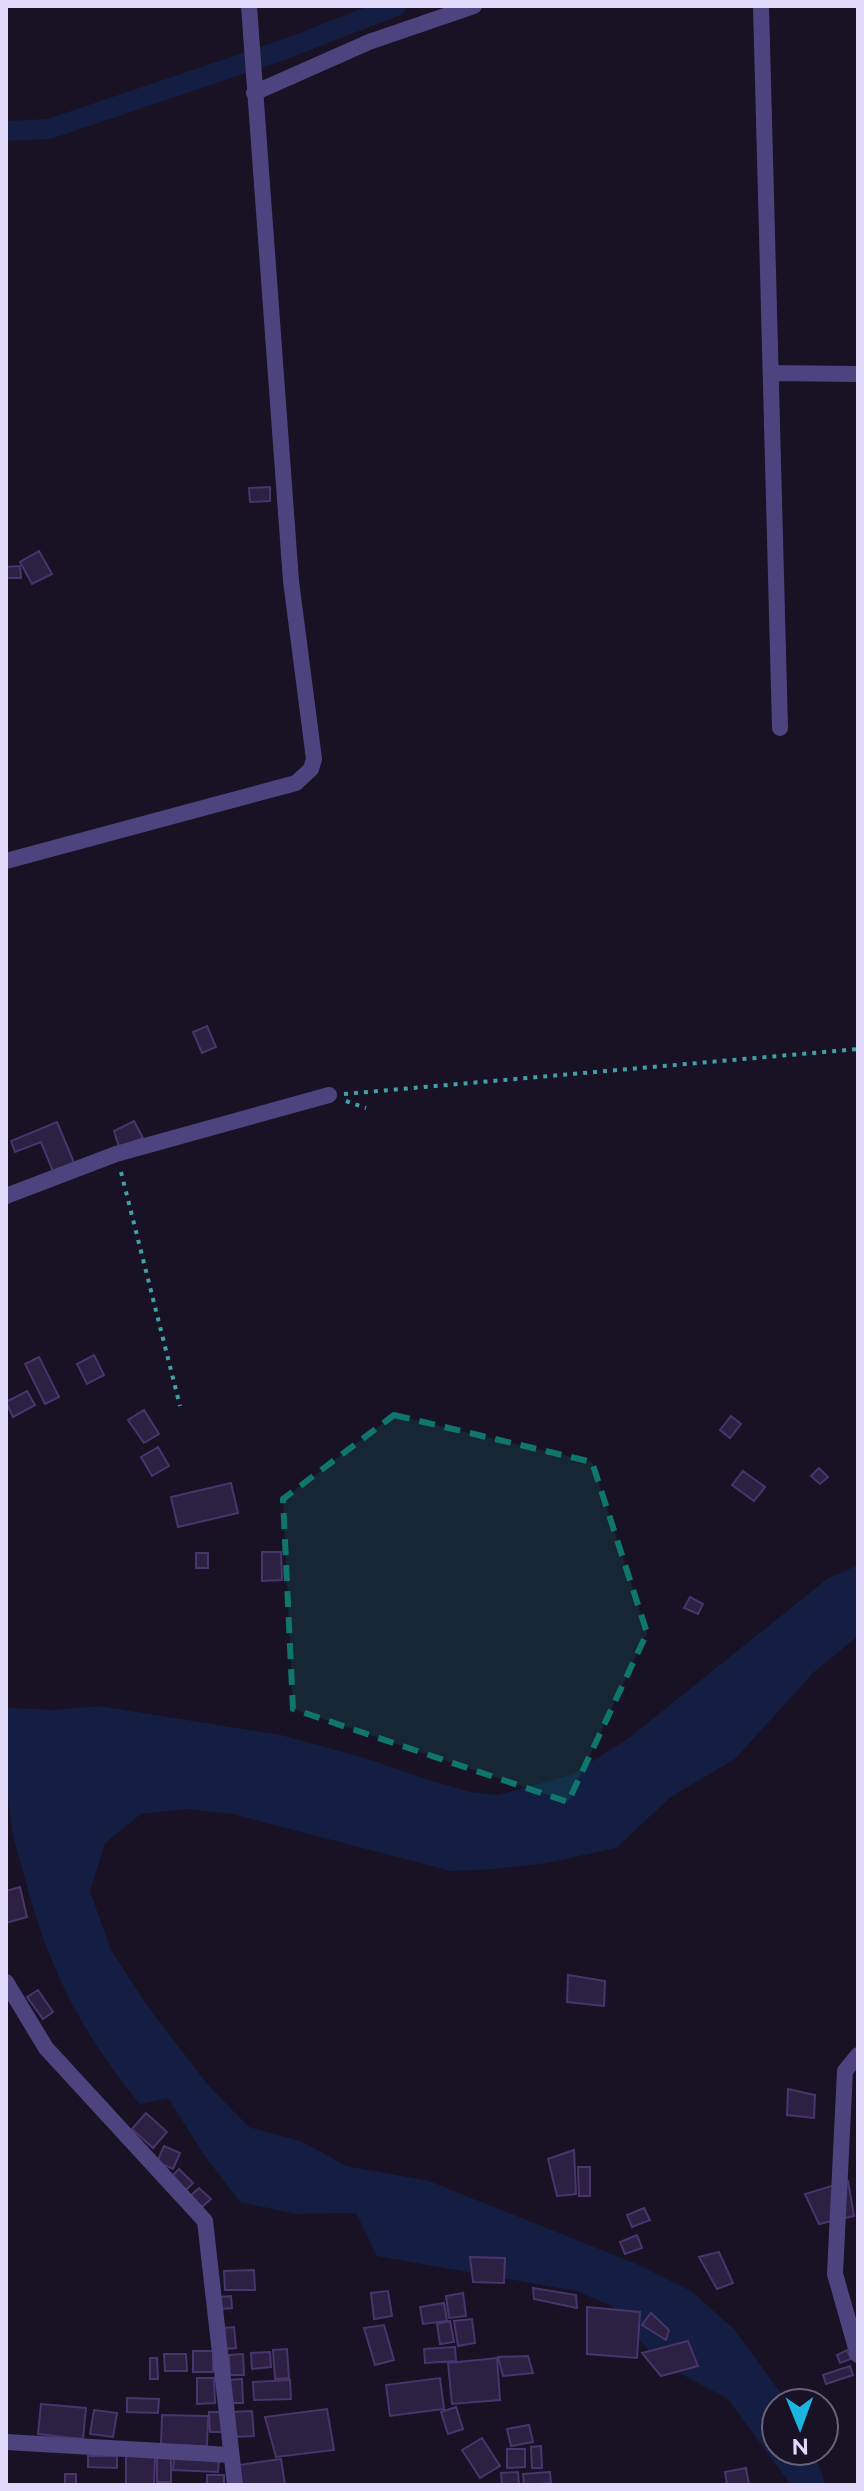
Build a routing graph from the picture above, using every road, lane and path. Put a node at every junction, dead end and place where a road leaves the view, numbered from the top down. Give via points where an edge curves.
1 (249, 6) edge
2 (474, 6) edge
3 (761, 6) edge
4 (254, 93) junction
5 (771, 373) junction
6 (858, 374) edge
7 (780, 728) dead end
8 (6, 861) edge
9 (858, 1049) edge
10 (329, 1095) junction
11 (366, 1108) dead end
12 (116, 1154) junction
13 (6, 1196) edge
14 (180, 1406) dead end
15 (6, 1982) edge
16 (858, 2055) edge
17 (858, 2355) edge
18 (6, 2442) edge
19 (230, 2455) junction
20 (235, 2485) edge

1 - 4 street
2 - 4 street via 369,42
3 - 5 street
4 - 8 street via 291,581 314,759 311,769 296,783
5 - 6 street
5 - 7 street
9 - 10 path
10 - 11 path
10 - 12 street
12 - 13 street
12 - 14 path
15 - 19 street via 46,2048 205,2221
16 - 17 street via 845,2071 835,2274
18 - 19 street
19 - 20 street

